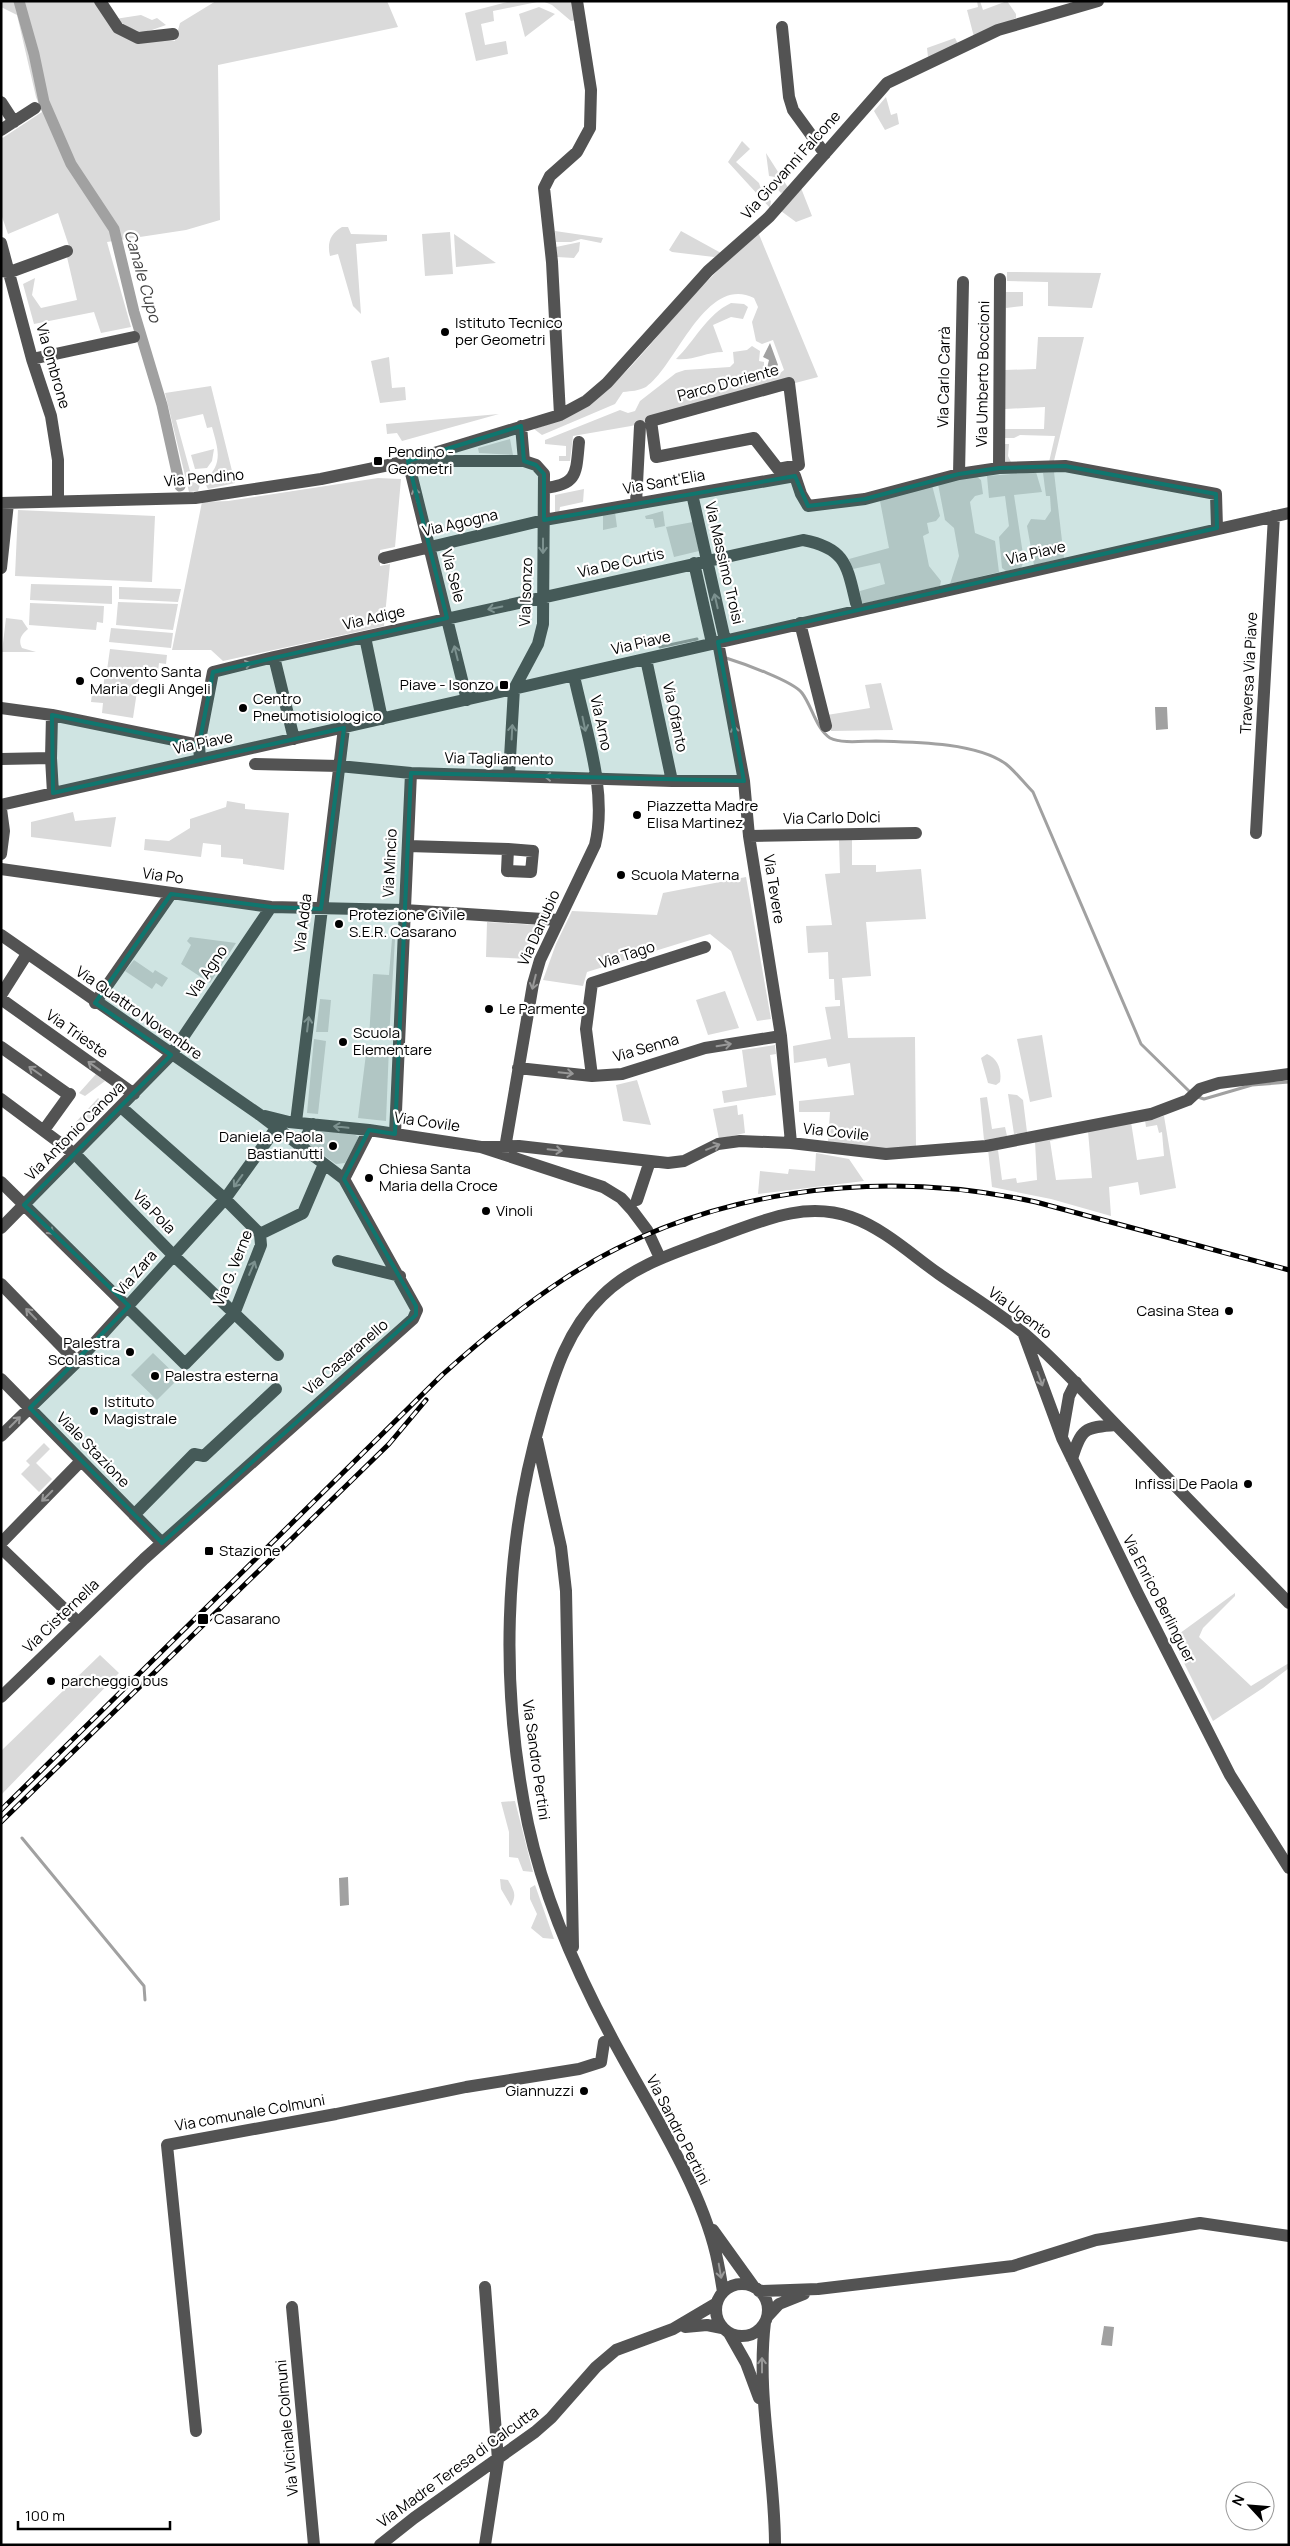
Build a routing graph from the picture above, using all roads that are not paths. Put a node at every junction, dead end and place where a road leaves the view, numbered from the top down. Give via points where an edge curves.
1 (100, 1) edge
2 (577, 1) edge
3 (1098, 1) edge
4 (782, 27) dead end
5 (173, 34) dead end
6 (1, 102) edge
7 (36, 108) dead end
8 (14, 122) junction
9 (1, 130) edge
10 (825, 154) junction
11 (1, 243) edge
12 (67, 251) dead end
13 (6, 272) edge
14 (1000, 279) dead end
15 (963, 282) dead end
16 (134, 337) dead end
17 (32, 359) junction
18 (560, 415) junction
19 (522, 426) junction
20 (640, 426) dead end
21 (579, 442) dead end
22 (656, 457) joint
23 (408, 461) junction
24 (524, 461) junction
25 (536, 465) joint
26 (999, 468) junction
27 (959, 474) junction
28 (544, 488) junction
29 (692, 494) junction
30 (58, 501) junction
31 (5, 503) edge
32 (636, 503) junction
33 (1289, 513) edge
34 (1274, 516) junction
35 (544, 520) junction
36 (1217, 528) junction
37 (428, 547) junction
38 (384, 558) dead end
39 (700, 562) junction
40 (1, 568) edge
41 (543, 598) junction
42 (856, 603) dead end
43 (447, 618) junction
44 (800, 624) junction
45 (365, 637) junction
46 (718, 642) junction
47 (274, 657) junction
48 (646, 659) junction
49 (574, 676) junction
50 (514, 689) junction
51 (467, 700) junction
52 (1, 708) edge
53 (52, 715) junction
54 (382, 719) junction
55 (826, 726) dead end
56 (344, 728) junction
57 (294, 739) junction
58 (199, 745) junction
59 (51, 758) junction
60 (1, 759) edge
61 (200, 760) junction
62 (254, 764) dead end
63 (339, 766) junction
64 (411, 773) junction
65 (509, 776) junction
66 (596, 778) junction
67 (744, 780) junction
68 (672, 781) junction
69 (53, 792) junction
70 (1, 805) edge
71 (1, 809) edge
72 (916, 833) dead end
73 (1256, 833) dead end
74 (749, 836) junction
75 (408, 846) junction
76 (508, 849) dead end
77 (1, 854) edge
78 (1, 869) edge
79 (171, 894) junction
80 (271, 907) junction
81 (322, 909) junction
82 (404, 910) junction
83 (558, 920) junction
84 (1, 935) edge
85 (705, 947) dead end
86 (28, 954) junction
87 (1, 995) edge
88 (1, 999) edge
89 (95, 1003) junction
90 (781, 1036) junction
91 (1, 1048) edge
92 (171, 1055) junction
93 (518, 1068) junction
94 (1289, 1074) edge
95 (592, 1076) junction
96 (134, 1094) junction
97 (1, 1099) edge
98 (121, 1107) junction
99 (260, 1115) junction
100 (296, 1122) junction
101 (313, 1124) junction
102 (277, 1127) junction
103 (44, 1130) junction
104 (369, 1130) junction
105 (395, 1134) junction
106 (791, 1143) junction
107 (301, 1146) junction
108 (506, 1150) junction
109 (76, 1155) junction
110 (650, 1161) junction
111 (324, 1164) junction
112 (344, 1179) junction
113 (1, 1182) edge
114 (226, 1199) junction
115 (637, 1200) dead end
116 (24, 1206) junction
117 (1, 1228) edge
118 (260, 1234) junction
119 (173, 1255) junction
120 (660, 1258) junction
121 (338, 1261) dead end
122 (400, 1276) junction
123 (1, 1284) edge
124 (129, 1306) junction
125 (234, 1314) junction
126 (1023, 1333) junction
127 (278, 1355) dead end
128 (77, 1362) junction
129 (1, 1379) edge
130 (1076, 1382) junction
131 (276, 1389) dead end
132 (30, 1408) junction
133 (1116, 1425) junction
134 (536, 1435) junction
135 (1, 1436) edge
136 (1062, 1438) junction
137 (1072, 1460) junction
138 (81, 1462) junction
139 (134, 1515) junction
140 (181, 1526) joint
141 (1, 1543) edge
142 (162, 1543) junction
143 (1, 1548) edge
144 (1289, 1603) edge
145 (78, 1622) junction
146 (1, 1697) edge
147 (1289, 1868) edge
148 (574, 1960) junction
149 (604, 2042) dead end
150 (704, 2218) junction
151 (1289, 2236) edge
152 (485, 2287) dead end
153 (756, 2289) junction
154 (818, 2289) junction
155 (720, 2298) junction
156 (292, 2307) dead end
157 (766, 2320) junction
158 (673, 2330) junction
159 (725, 2330) junction
160 (763, 2408) junction
161 (196, 2431) dead end
162 (498, 2460) junction
163 (314, 2545) edge
164 (380, 2545) edge
165 (485, 2545) edge
166 (776, 2545) edge

1 - 5 street via 118,28 138,38
2 - 18 street via 590,90 590,128 577,152 550,176 544,188 552,262
3 - 10 street, Via Giovanni Falcone via 998,30 894,78 867,102
4 - 10 street via 793,110
6 - 8 street
7 - 8 street
8 - 9 street
10 - 18 street, Via Giovanni Falcone via 769,217 708,271 607,383 586,401
11 - 13 street, Via Ombrone
12 - 13 street
13 - 17 street, Via Ombrone
14 - 26 street, Via Umberto Boccioni
15 - 27 street, Via Carlo Carrà
16 - 17 street
17 - 30 street, Via Ombrone via 50,416 58,460
18 - 19 street, Via Giovanni Falcone
19 - 23 street, Via Pendino
19 - 24 street
20 - 32 street
21 - 28 street via 575,473 570,480 558,487
22 - 22 street, Parco D'oriente via 650,421 789,383 799,465 778,468 754,438
23 - 24 street, Via Pendino
23 - 30 street, Via Pendino via 321,479 195,498
37 -> 23 street, Via Sele
24 - 25 street, Via Pendino
25 - 28 street, Via Isonzo via 544,474
26 - 27 street
26 - 36 street via 1065,466 1216,494
27 - 29 street, Via Sant'Elia via 865,499 808,506 795,476
28 - 35 street, Via Isonzo
29 - 32 street, Via Sant'Elia
29 - 39 street, Via Massimo Troisi
30 - 31 street, Via Pendino
31 - 40 street
32 - 35 street, Via Sant'Elia
33 - 34 street, Via Piave
34 - 36 street, Via Piave
34 - 73 street, Traversa Via Piave
35 - 37 street, Via Agogna
35 -> 41 street, Via Isonzo
36 - 44 street, Via Piave
37 - 38 street, Via Agogna
37 - 43 street, Via Sele
39 - 41 street, Via De Curtis
39 - 42 street, Via De Curtis via 803,540 820,543 833,550 846,566
39 - 46 street, Via Massimo Troisi
41 -> 43 street, Via Adige
41 - 50 street, Via Isonzo via 538,644
43 - 45 street, Via Adige
51 -> 43 street, Via Sele
44 - 46 street, Via Piave
44 - 55 street
45 - 47 street, Via Adige
45 - 54 street
46 - 48 street, Via Piave
67 -> 46 street, Via Tevere
47 - 57 street
58 -> 47 street, Via Adige via 213,672
48 - 49 street, Via Piave
48 - 68 street, Via Ofanto
49 - 50 street, Via Piave
49 -> 66 street, Via Arno
50 - 51 street, Via Piave
65 -> 50 street, Via Isonzo
51 - 54 street, Via Piave
52 - 53 street
53 - 58 street
53 - 59 street
54 - 56 street, Via Piave
56 - 57 street, Via Piave
56 - 63 street, Via Adda
57 - 61 street, Via Piave
58 - 61 street
59 - 60 street
59 - 69 street
61 - 69 street, Via Piave
62 - 63 street, Via Tagliamento
63 - 64 street, Via Tagliamento
63 - 81 street, Via Adda
64 - 65 street, Via Tagliamento
64 - 75 street, Via Mincio
66 -> 65 street, Via Tagliamento
66 - 68 street, Via Tagliamento
66 - 83 street, Via Danubio via 600,821 595,845
67 - 68 street, Via Tagliamento
67 - 74 street, Via Tevere
69 - 70 street, Via Piave
71 - 77 street via 4,831
72 - 74 street, Via Carlo Dolci
74 - 90 street, Via Tevere
75 - 76 street
75 - 82 street, Via Mincio
78 - 79 street, Via Po
79 - 80 street, Via Po
79 - 89 street
80 - 81 street, Via Po
80 - 92 street, Via Agno
81 - 82 street, Via Po
100 -> 81 street, Via Adda
82 - 83 street, Via Po
82 - 105 street, Via Mincio
83 -> 93 street, Via Danubio via 533,984
84 - 86 street, Via Quattro Novembre
85 - 95 street, Via Tago via 592,983 586,1029
86 - 87 street
86 - 89 street, Via Quattro Novembre
96 -> 88 street, Via Trieste
89 - 92 street, Via Quattro Novembre
95 -> 90 street, Via Senna via 622,1074 705,1048
90 - 106 street, Via Tevere
103 -> 91 street via 70,1095
92 - 96 street, Via Antonio Canova
92 - 99 street, Via Quattro Novembre
93 -> 95 street, Via Senna
93 - 108 street, Via Danubio
94 - 106 street, Via Covile via 1219,1083 1200,1089 1188,1100 1151,1114 986,1146 886,1154
96 - 98 street, Via Antonio Canova
97 - 103 street, Via Pola
98 - 109 street, Via Antonio Canova
98 - 114 street
99 - 100 street, Via Quattro Novembre
99 - 102 street, Via Quattro Novembre
100 - 101 street, Via Quattro Novembre
104 -> 101 street, Via Covile
101 - 107 street
102 - 107 street, Via Quattro Novembre
102 -> 114 street, Via Zara
103 - 109 street, Via Pola
104 - 105 street, Via Covile
104 - 112 street
105 - 108 street, Via Covile
110 -> 106 street, Via Covile via 668,1164 684,1161 718,1144 740,1141
107 - 111 street, Via Quattro Novembre
108 -> 110 street, Via Covile
108 - 120 street via 614,1193 640,1219
109 - 116 street, Via Antonio Canova
109 - 119 street, Via Pola
110 - 115 street
111 - 112 street, Via Quattro Novembre
111 - 118 street, Via G. Verne via 303,1213
112 - 122 street, Via Casaranello
113 - 116 street
114 - 118 street
114 - 119 street, Via Zara
116 - 117 street, Via Antonio Canova
116 -> 124 street
125 -> 118 street, Via G. Verne via 261,1245
119 - 124 street, Via Zara
119 - 125 street, Via Pola
120 - 126 street, Via Ugento via 785,1213 811,1210 836,1213 874,1229
120 - 134 street, Via Sandro Pertini via 614,1285 582,1319 560,1359
121 - 122 street
122 - 140 street, Via Casaranello via 418,1310 413,1319
128 -> 123 street
124 - 125 street, Via G. Verne via 184,1364
124 - 128 street, Via Zara
125 - 127 street, Via Pola
126 - 130 street, Via Ugento
126 -> 136 street, Via Enrico Berlinguer
128 - 132 street, Via Zara
129 - 132 street, Viale Stazione
130 - 133 street, Via Ugento
130 - 136 street via 1069,1396
131 - 139 street via 204,1456 194,1454
135 -> 132 street, Via Zara
132 - 138 street, Viale Stazione
133 - 137 street via 1093,1426 1079,1436
133 - 144 street, Via Ugento
134 - 148 street via 562,1556 566,1590
134 - 148 street, Via Sandro Pertini via 519,1520 511,1586 511,1702 514,1741 529,1827
136 - 137 street, Via Enrico Berlinguer
137 - 147 street, Via Enrico Berlinguer via 1230,1775
138 - 139 street, Viale Stazione
138 -> 141 street
139 - 142 street, Viale Stazione
140 - 142 street, Via Cisternella
142 - 145 street, Via Cisternella
143 - 145 street
145 - 146 street, Via Cisternella
148 - 150 street, Via Sandro Pertini via 610,2035 681,2165
149 - 161 street, Via comunale Colmuni via 602,2062 579,2069 466,2087 167,2144
150 - 153 street, Via Sandro Pertini
150 -> 155 street, Via Sandro Pertini via 716,2252
151 - 154 street via 1200,2223 1096,2240 1013,2266
152 - 162 street
153 - 154 street
153 - 155 street via 738,2284
153 - 157 street via 767,2303
154 - 157 street via 789,2298 772,2310
155 - 158 street, Via Madre Teresa di Calcutta
155 - 159 street via 716,2312
156 - 163 street, Via Vicinale Colmuni
157 - 159 street via 753,2334 745,2336
160 -> 157 street
158 - 159 street, Via Madre Teresa di Calcutta via 706,2325
158 - 162 street, Via Madre Teresa di Calcutta via 616,2350 596,2366 551,2418
159 - 160 street via 746,2363
160 - 166 street via 776,2502
162 - 164 street, Via Madre Teresa di Calcutta
162 - 165 street

